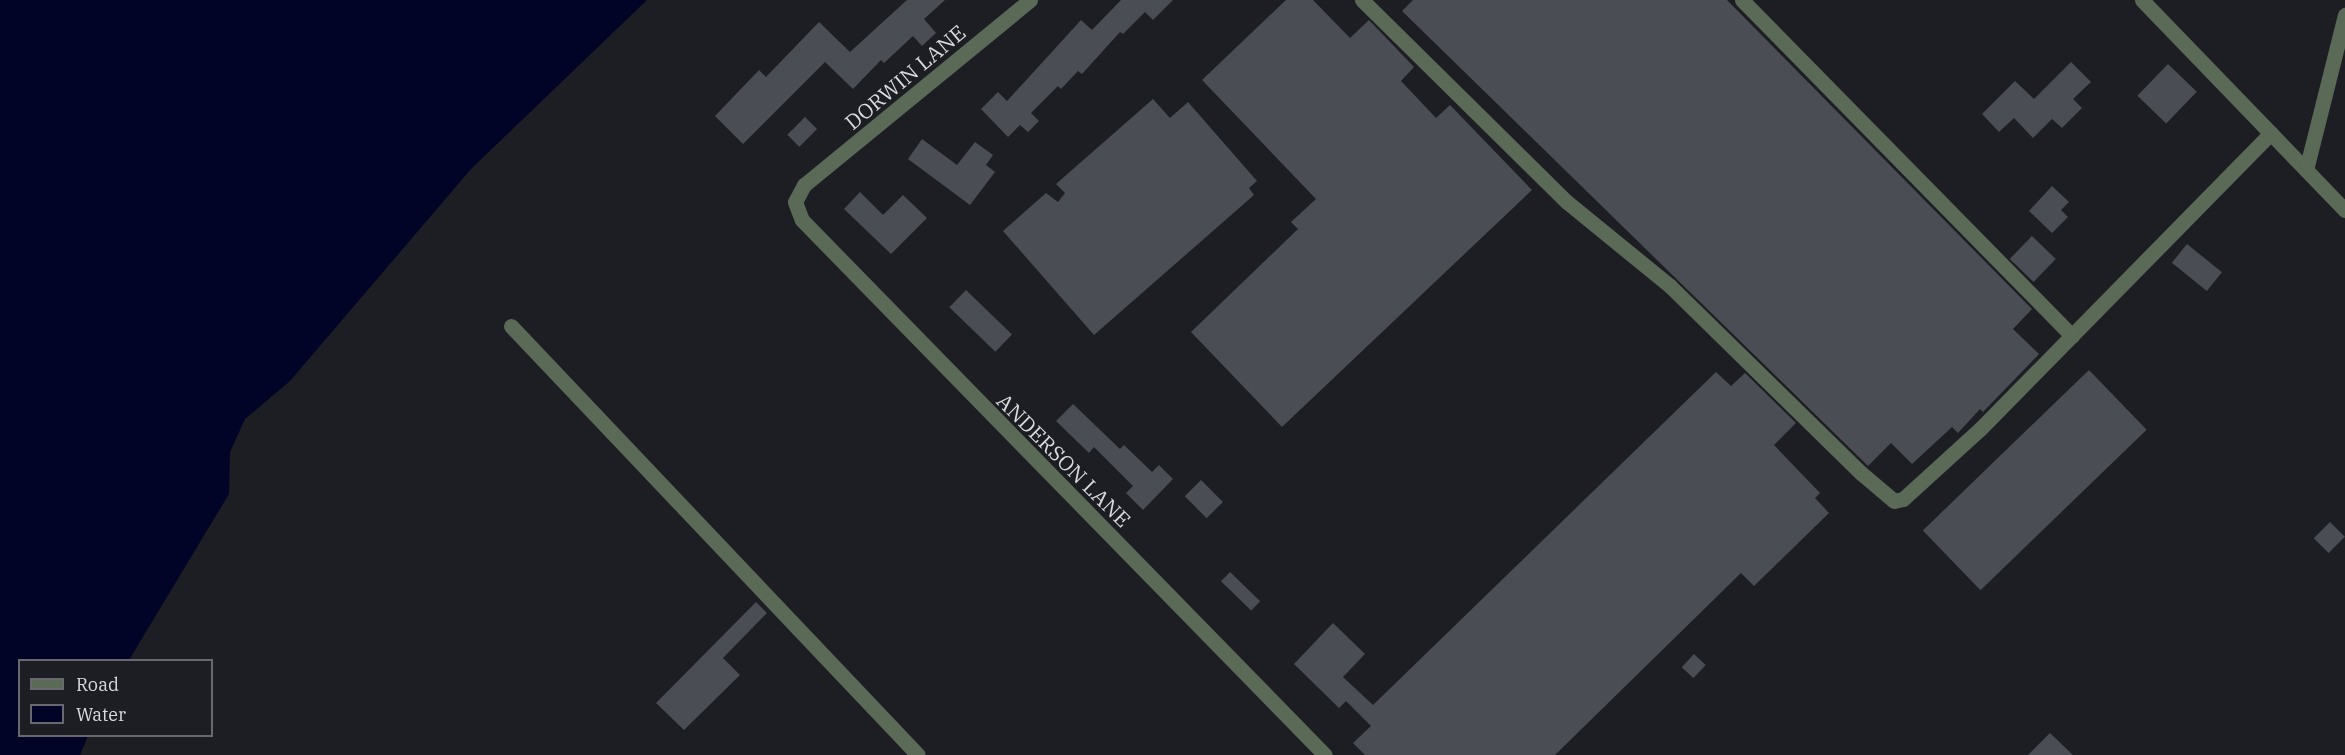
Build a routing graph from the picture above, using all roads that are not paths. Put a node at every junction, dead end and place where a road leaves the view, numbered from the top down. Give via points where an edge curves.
1 (1030, 0) edge
2 (1362, 0) edge
3 (1742, 0) edge
4 (2142, 0) edge
5 (2345, 15) edge
6 (2271, 133) junction
7 (2307, 170) junction
8 (804, 184) joint
9 (2345, 210) edge
10 (511, 326) dead end
11 (2072, 336) junction
12 (918, 755) edge
13 (1325, 755) edge

1 - 8 street, DORWIN LANE
2 - 11 street via 1567,202 1670,286 1894,501 1903,499 1980,429
3 - 11 street
4 - 6 street
5 - 7 street
6 - 7 street
6 - 11 street
7 - 9 street
8 - 13 street, ANDERSON LANE via 795,202 813,236
10 - 12 street

